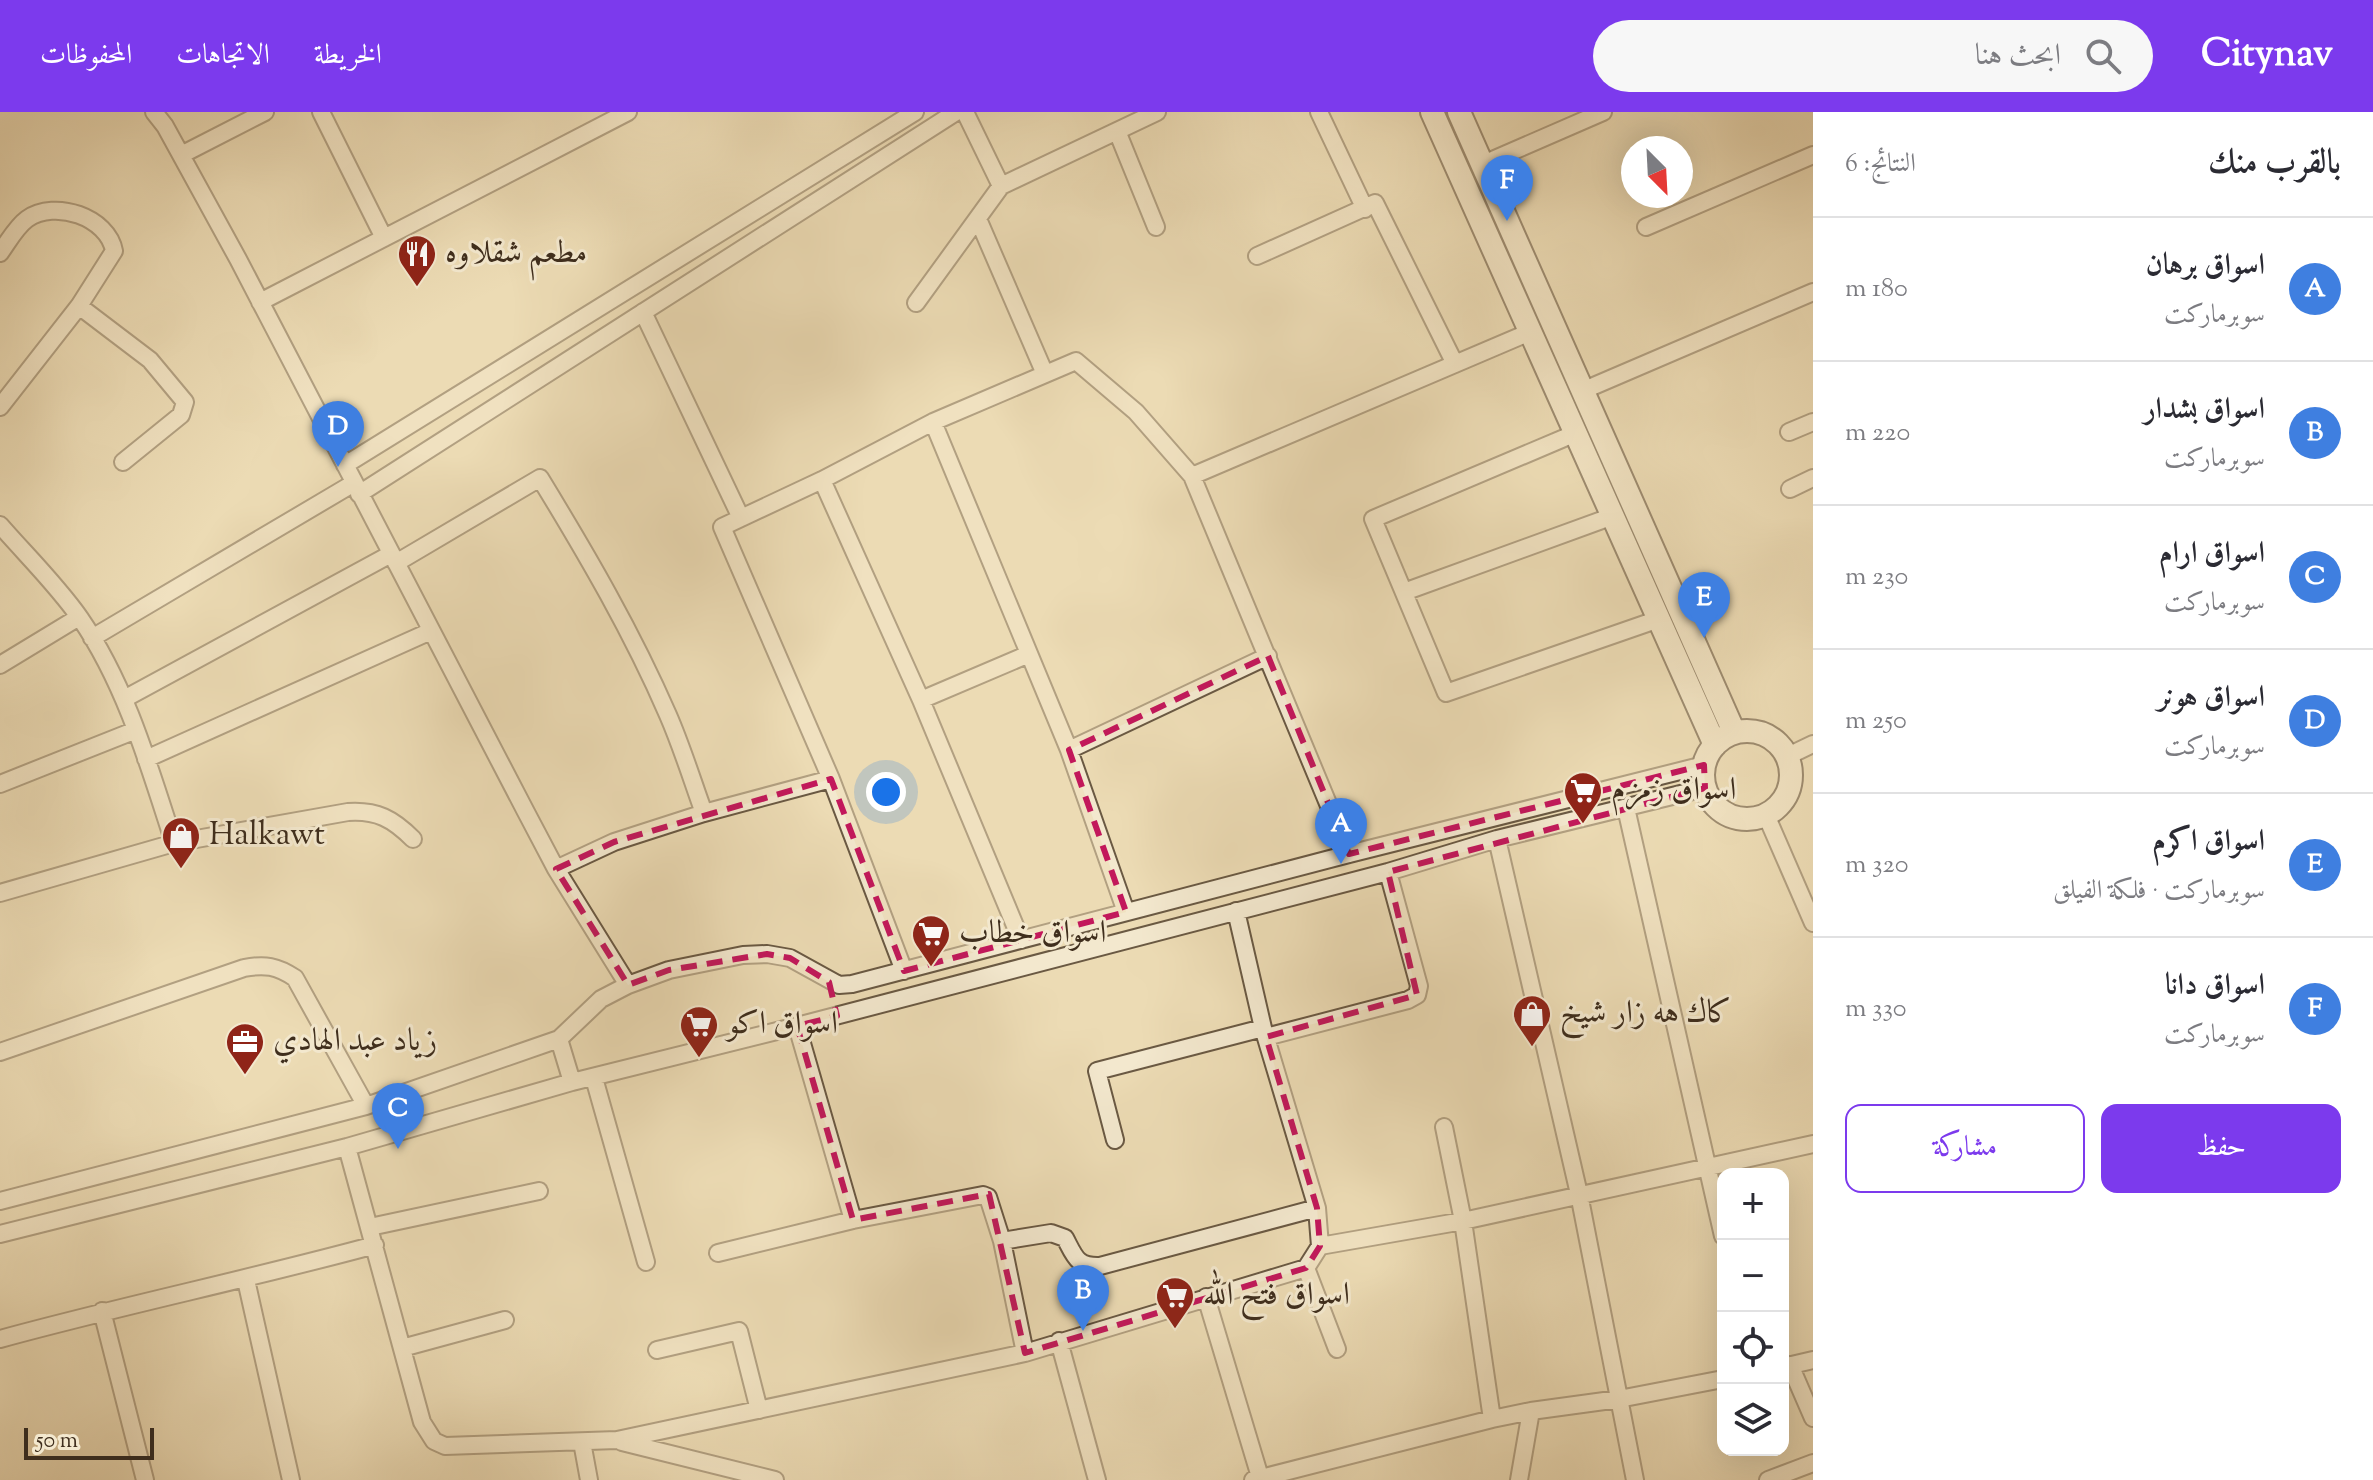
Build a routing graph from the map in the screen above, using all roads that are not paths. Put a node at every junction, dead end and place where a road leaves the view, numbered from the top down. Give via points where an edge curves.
1 (154, 112) edge
2 (265, 112) edge
3 (321, 112) edge
4 (628, 112) edge
5 (915, 112) edge
6 (956, 112) edge
7 (965, 112) edge
8 (1157, 112) edge
9 (1319, 112) edge
10 (1432, 112) edge
11 (1459, 112) edge
12 (1603, 112) edge
13 (1117, 131) junction
14 (181, 155) junction
15 (1813, 155) edge
16 (1481, 165) junction
17 (1001, 186) junction
18 (1365, 209) junction
19 (978, 219) junction
20 (1156, 227) dead end
21 (1646, 227) dead end
22 (384, 238) junction
23 (0, 253) edge
24 (1257, 256) dead end
25 (1813, 292) edge
26 (260, 302) junction
27 (916, 303) dead end
28 (79, 306) junction
29 (643, 312) junction
30 (1530, 332) junction
31 (1455, 364) junction
32 (1045, 374) junction
33 (1582, 391) junction
34 (0, 407) edge
35 (933, 422) junction
36 (1813, 422) edge
37 (1789, 432) dead end
38 (1576, 433) junction
39 (123, 462) dead end
40 (345, 465) junction
41 (1192, 476) junction
42 (1813, 478) edge
43 (822, 480) junction
44 (357, 488) junction
45 (1790, 489) dead end
46 (1613, 516) junction
47 (741, 518) junction
48 (0, 525) edge
49 (394, 559) junction
50 (1404, 592) junction
51 (79, 617) junction
52 (1659, 619) junction
53 (431, 631) junction
54 (92, 638) junction
55 (1029, 654) junction
56 (1268, 656) junction
57 (0, 665) edge
58 (124, 699) junction
59 (921, 700) junction
60 (136, 730) junction
61 (1734, 732) junction
62 (1813, 744) edge
63 (1069, 750) junction
64 (1709, 755) junction
65 (1788, 756) junction
66 (146, 759) junction
67 (831, 779) junction
68 (0, 784) edge
69 (1705, 788) junction
70 (1626, 808) junction
71 (704, 813) junction
72 (1766, 815) junction
73 (413, 839) dead end
74 (1497, 839) junction
75 (174, 843) junction
76 (1349, 854) junction
77 (556, 869) junction
78 (1388, 872) junction
79 (0, 893) edge
80 (1236, 911) junction
81 (1126, 912) junction
82 (1813, 923) edge
83 (1021, 940) junction
84 (904, 971) junction
85 (829, 982) junction
86 (628, 985) junction
87 (837, 1016) junction
88 (797, 1026) junction
89 (1264, 1033) junction
90 (559, 1039) junction
91 (0, 1052) edge
92 (594, 1078) junction
93 (572, 1082) junction
94 (366, 1106) junction
95 (1444, 1127) dead end
96 (1115, 1140) dead end
97 (1813, 1144) edge
98 (347, 1147) junction
99 (1708, 1167) junction
100 (539, 1191) dead end
101 (1579, 1194) junction
102 (0, 1201) edge
103 (1317, 1208) junction
104 (1717, 1208) edge
105 (853, 1220) junction
106 (1463, 1221) junction
107 (370, 1227) junction
108 (0, 1234) edge
109 (1002, 1241) junction
110 (375, 1245) junction
111 (1320, 1246) junction
112 (718, 1253) dead end
113 (646, 1262) dead end
114 (1306, 1268) junction
115 (246, 1280) junction
116 (1206, 1297) junction
117 (102, 1311) junction
118 (505, 1320) dead end
119 (0, 1339) edge
120 (1059, 1341) junction
121 (402, 1348) junction
122 (1337, 1349) dead end
123 (657, 1350) dead end
124 (1025, 1353) junction
125 (1813, 1360) edge
126 (1789, 1366) edge
127 (1789, 1370) edge
128 (1717, 1380) edge
129 (1619, 1399) junction
130 (759, 1410) junction
131 (1531, 1411) junction
132 (1813, 1418) edge
133 (1492, 1419) junction
134 (617, 1440) junction
135 (582, 1442) junction
136 (1813, 1463) edge
137 (1256, 1478) edge
138 (1774, 1479) edge
139 (145, 1480) edge
140 (291, 1480) edge
141 (589, 1480) edge
142 (775, 1480) edge
143 (1097, 1480) edge
144 (1519, 1480) edge
145 (1635, 1480) edge

1 - 14 street
2 - 14 street
3 - 22 street
4 - 22 street
5 - 40 street
6 - 29 street
7 - 17 street
8 - 13 street
9 - 18 street
10 - 30 street
11 - 16 street
12 - 16 street
13 - 17 street
13 - 20 street
14 - 26 street
15 - 21 street
16 - 33 street
17 - 19 street
18 - 24 street
18 - 31 street via 1375,203
19 - 27 street
19 - 32 street
22 - 26 street
23 - 28 street via 35,215 66,211 87,218 112,242 114,251
25 - 33 street
26 - 40 street
28 - 34 street
28 - 39 street via 142,352 185,402 181,415
29 - 44 street
29 - 47 street
30 - 31 street
30 - 38 street
31 - 41 street
32 - 35 street
32 - 41 street via 1076,361 1136,412
33 - 61 street
35 - 43 street
35 - 55 street
36 - 37 street
38 - 46 street
38 - 50 street via 1373,519
40 - 44 street
41 - 56 street
42 - 45 street
43 - 47 street
43 - 59 street
44 - 49 street
44 - 54 street
46 - 50 street
46 - 52 street
47 - 67 street via 722,527
48 - 51 street
49 - 53 street
49 - 58 street
49 - 71 street via 540,478 646,666
50 - 52 street via 1446,693
51 - 54 street
51 - 57 street
52 - 64 street
53 - 66 street
53 - 77 street
54 - 58 street
55 - 59 street
55 - 63 street
56 - 63 street
56 - 76 street
58 - 60 street
59 - 83 street
60 - 66 street
60 - 68 street
61 - 64 street
61 - 65 street via 1766,734
62 - 65 street
63 - 81 street
64 - 69 street
64 - 76 street
65 - 72 street via 1790,785 1782,803
66 - 75 street
67 - 71 street
67 - 84 street
69 - 70 street
69 - 72 street via 1724,813 1745,819
70 - 74 street
70 - 99 street
71 - 77 street via 614,842
72 - 82 street
73 - 75 street via 398,824 367,811
74 - 78 street
74 - 101 street
75 - 79 street
76 - 81 street
77 - 86 street
78 - 80 street
78 - 89 street via 1419,986 1417,995
80 - 87 street
80 - 89 street
81 - 83 street
83 - 84 street
84 - 85 street via 852,984
85 - 86 street via 790,958 767,954 669,970
85 - 87 street
86 - 90 street via 601,999
87 - 88 street
88 - 92 street
88 - 105 street
89 - 96 street via 1097,1071
89 - 103 street
90 - 93 street
90 - 94 street
91 - 94 street via 262,964 295,978
92 - 93 street
92 - 113 street
93 - 98 street
94 - 102 street
95 - 106 street
97 - 99 street
98 - 107 street
98 - 108 street
99 - 101 street
99 - 104 street
100 - 107 street
101 - 106 street
101 - 129 street
103 - 109 street via 1100,1266 1086,1267 1065,1238 1051,1233
103 - 111 street
105 - 109 street via 983,1195 991,1203
105 - 112 street
106 - 111 street
106 - 133 street
107 - 110 street
109 - 124 street
110 - 115 street
110 - 121 street
111 - 114 street
114 - 116 street
114 - 122 street
115 - 117 street
115 - 140 street
116 - 120 street
116 - 137 street
117 - 119 street
117 - 139 street
118 - 121 street
120 - 124 street
120 - 143 street
121 - 135 street via 422,1422 434,1441 445,1446
123 - 130 street via 739,1331
124 - 130 street
125 - 126 street
127 - 132 street
128 - 129 street
129 - 131 street
129 - 145 street
130 - 134 street
131 - 133 street
131 - 144 street
133 - 137 street
134 - 135 street
134 - 142 street
135 - 141 street
136 - 138 street

